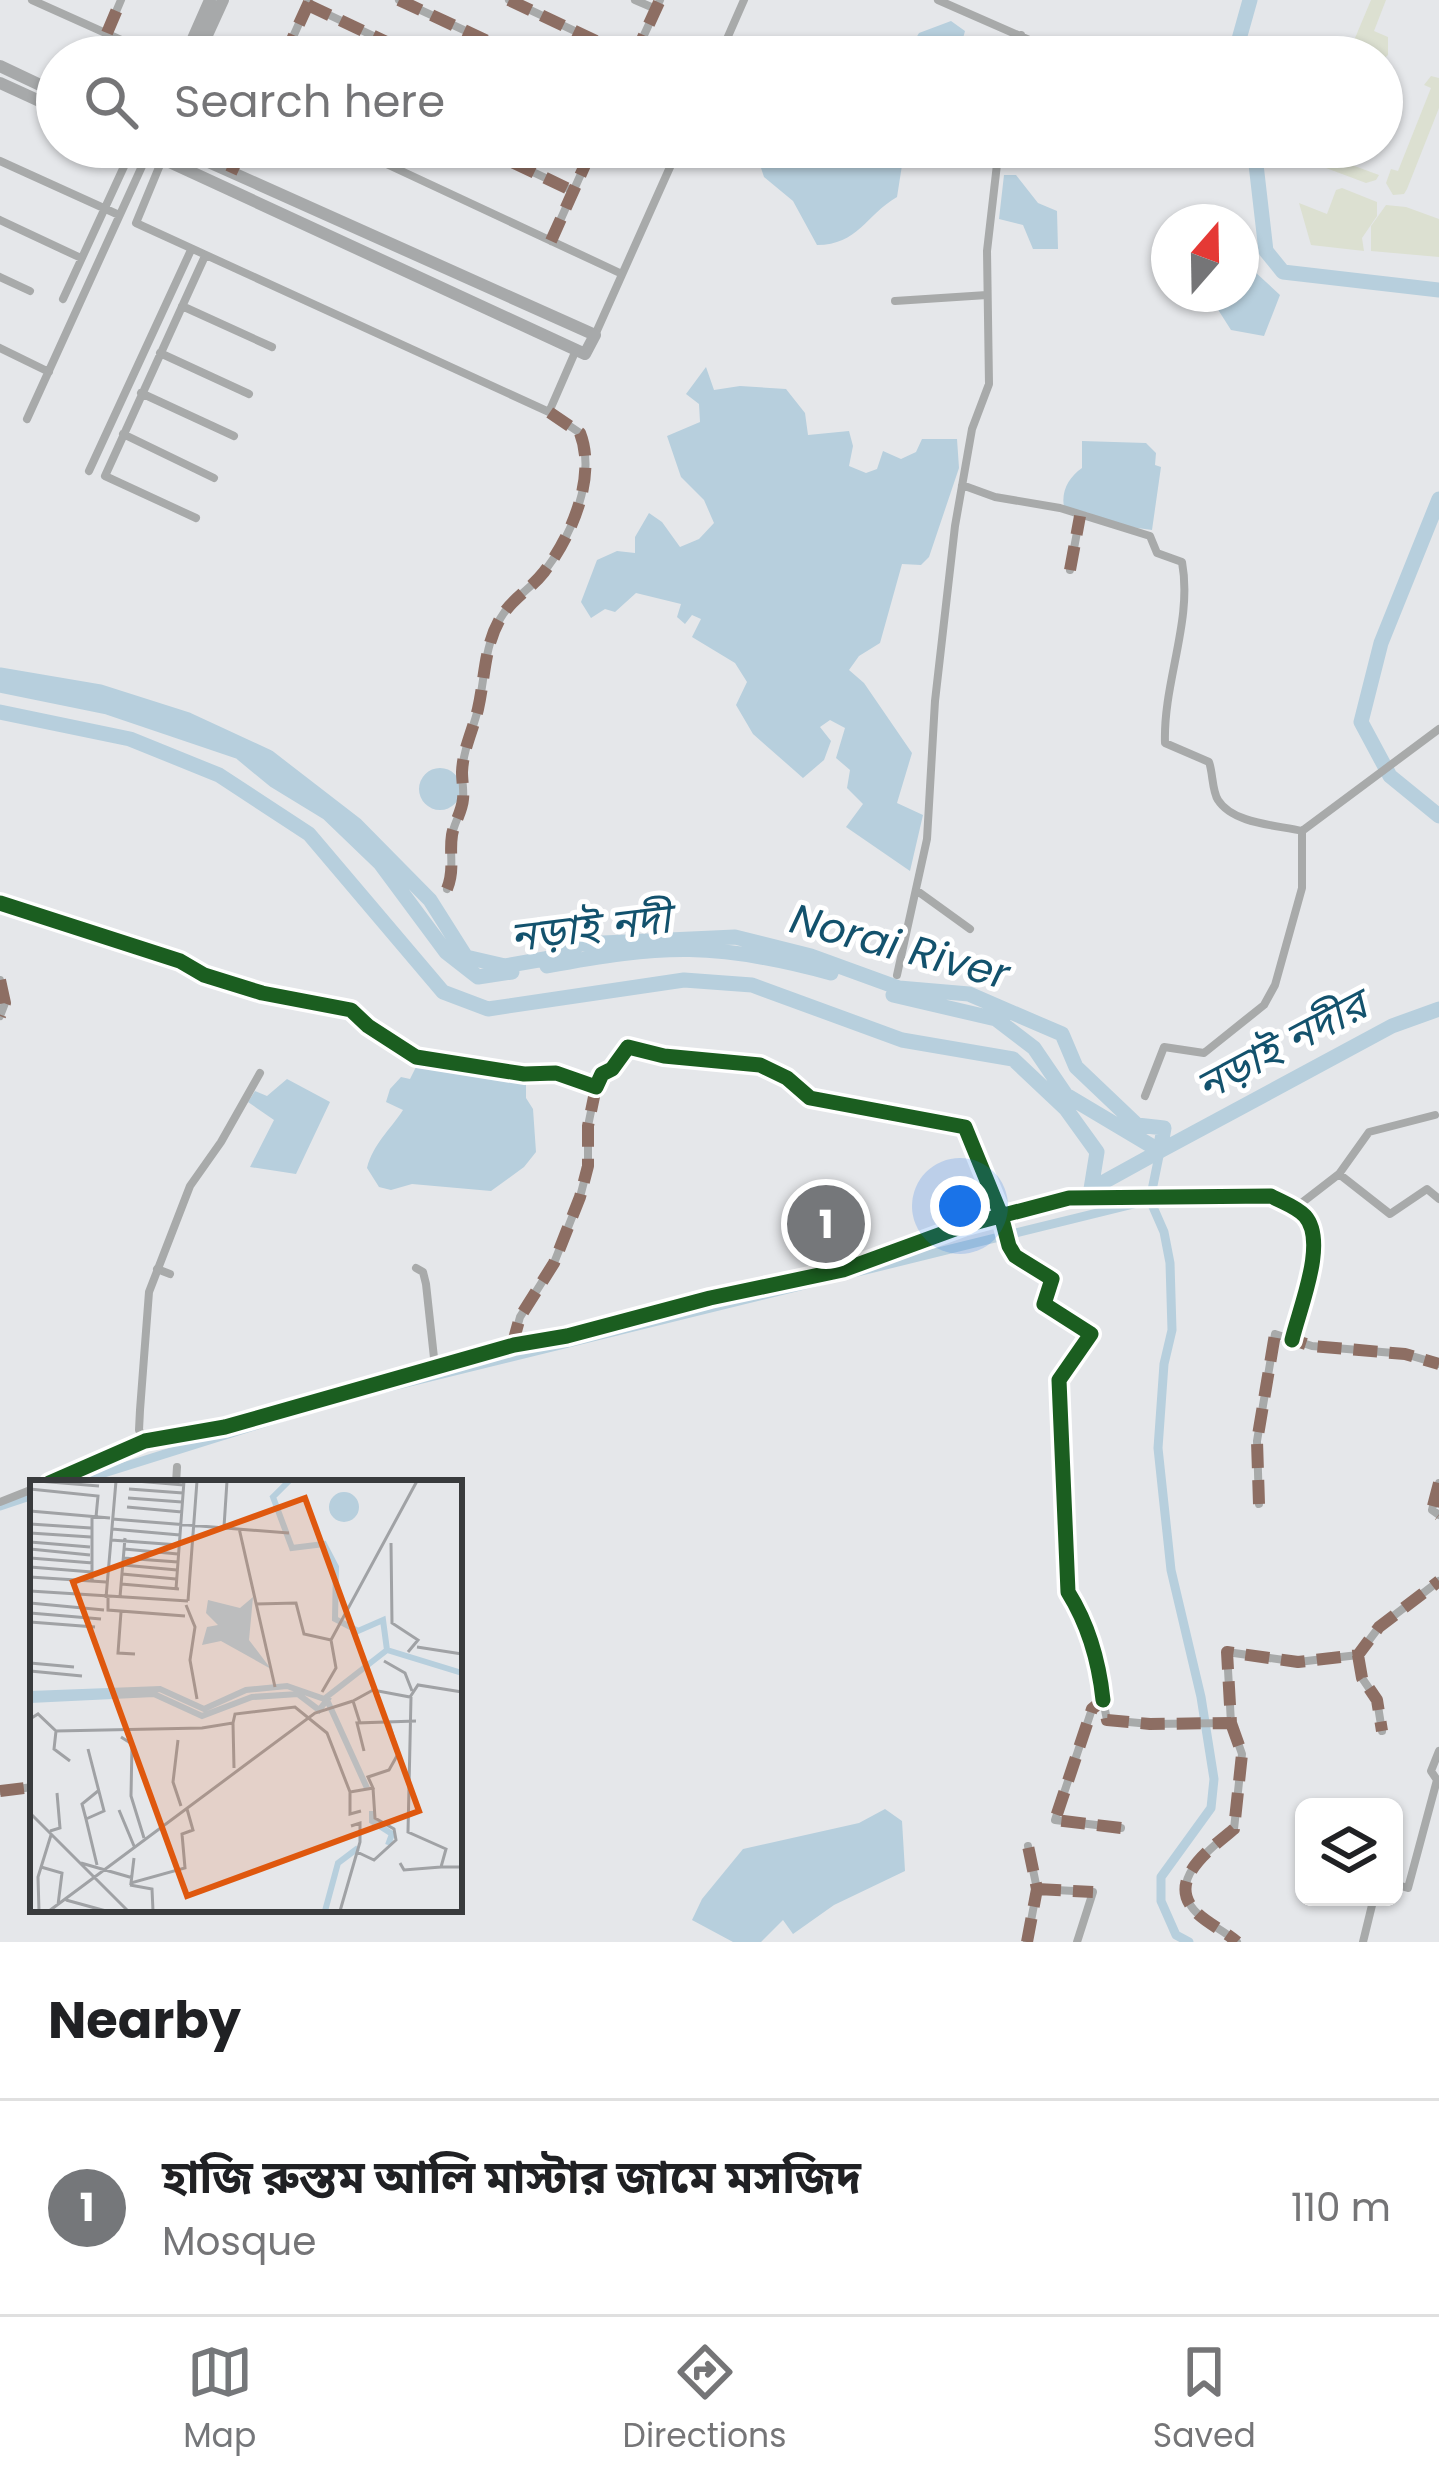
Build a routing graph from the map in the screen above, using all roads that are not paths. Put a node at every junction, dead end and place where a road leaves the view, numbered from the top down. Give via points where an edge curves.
1 (32, 0) edge
2 (122, 0) edge
3 (210, 0) edge
4 (223, 0) edge
5 (399, 0) edge
6 (509, 0) edge
7 (635, 0) edge
8 (744, 0) edge
9 (938, 0) edge
10 (309, 2) edge
11 (658, 5) edge
12 (106, 33) junction
13 (1021, 35) edge
14 (113, 36) edge
15 (194, 36) edge
16 (207, 36) edge
17 (295, 36) edge
18 (376, 36) edge
19 (477, 36) edge
20 (587, 36) edge
21 (642, 36) edge
22 (728, 36) edge
23 (0, 66) edge
24 (36, 82) edge
25 (0, 83) edge
26 (36, 100) edge
27 (0, 161) edge
28 (134, 168) edge
29 (139, 168) edge
30 (144, 168) edge
31 (186, 168) edge
32 (220, 168) edge
33 (233, 168) edge
34 (395, 168) edge
35 (524, 168) edge
36 (583, 168) edge
37 (670, 168) edge
38 (996, 168) edge
39 (231, 173) junction
40 (573, 191) junction
41 (104, 209) junction
42 (119, 215) junction
43 (0, 220) edge
44 (551, 241) junction
45 (191, 250) junction
46 (205, 256) junction
47 (82, 258) junction
48 (622, 274) junction
49 (0, 277) edge
50 (30, 291) dead end
51 (987, 295) junction
52 (63, 299) dead end
53 (896, 301) dead end
54 (182, 306) junction
55 (595, 335) junction
56 (272, 347) dead end
57 (0, 348) edge
58 (576, 350) junction
59 (160, 353) junction
60 (49, 372) junction
61 (141, 394) junction
62 (248, 394) dead end
63 (549, 412) junction
64 (27, 419) dead end
65 (123, 434) junction
66 (234, 436) dead end
67 (89, 471) dead end
68 (214, 478) dead end
69 (962, 484) junction
70 (1080, 516) junction
71 (196, 518) dead end
72 (1070, 570) dead end
73 (1439, 729) edge
74 (1305, 829) junction
75 (447, 890) dead end
76 (916, 890) junction
77 (0, 903) edge
78 (970, 929) dead end
79 (897, 975) dead end
80 (0, 980) edge
81 (0, 1016) edge
82 (260, 1073) dead end
83 (596, 1087) junction
84 (1145, 1096) dead end
85 (1436, 1114) dead end
86 (1339, 1174) junction
87 (1439, 1199) edge
88 (1295, 1208) junction
89 (1001, 1215) junction
90 (416, 1268) dead end
91 (157, 1269) junction
92 (170, 1274) dead end
93 (1292, 1340) junction
94 (512, 1346) junction
95 (1439, 1364) edge
96 (435, 1367) junction
97 (145, 1442) junction
98 (177, 1467) dead end
99 (56, 1480) edge
100 (176, 1480) edge
101 (1439, 1483) edge
102 (30, 1491) edge
103 (0, 1502) edge
104 (1259, 1504) dead end
105 (1439, 1515) edge
106 (1439, 1582) edge
107 (1358, 1655) junction
108 (1103, 1700) junction
109 (1231, 1723) junction
110 (1382, 1731) dead end
111 (1439, 1750) edge
112 (30, 1787) edge
113 (0, 1791) edge
114 (1121, 1828) dead end
115 (1028, 1846) dead end
116 (1403, 1887) edge
117 (1037, 1889) junction
118 (1372, 1906) edge
119 (1027, 1942) edge
120 (1077, 1942) edge
121 (1237, 1942) edge
122 (1363, 1942) edge

1 - 12 street
2 - 12 street
3 - 15 street
4 - 16 street
5 - 19 street
6 - 20 street
7 - 11 street
8 - 22 street
9 - 13 street
10 - 17 street
10 - 18 street
11 - 21 street
12 - 14 street
23 - 24 street
25 - 26 street
27 - 41 street
28 - 41 street
29 - 42 street
30 - 45 street via 134,221
31 - 58 street
32 - 39 street
33 - 39 street
34 - 44 street
35 - 40 street
36 - 40 street
37 - 48 street
38 - 51 street
39 - 55 street
40 - 44 street
41 - 42 street
41 - 47 street
42 - 60 street
43 - 47 street
44 - 48 street
45 - 46 street
45 - 67 street
46 - 54 street
46 - 63 street
47 - 52 street
48 - 55 street
49 - 50 street
51 - 53 street
51 - 69 street via 989,384
54 - 56 street
54 - 59 street
55 - 58 street via 586,354
57 - 60 street
58 - 63 street
59 - 61 street
59 - 62 street
60 - 64 street
61 - 65 street
61 - 66 street
63 - 75 street via 580,433 583,491 564,540 498,621 485,658
65 - 68 street
65 - 71 street via 106,478
69 - 70 street
69 - 76 street
70 - 72 street
70 - 74 street via 1150,536 1157,553 1182,562 1184,605 1165,743 1209,762 1216,798 1239,816
73 - 74 street
74 - 84 street via 1302,888 1270,996 1204,1053 1164,1047
76 - 78 street
76 - 79 street
77 - 83 street via 262,993 351,1010 416,1057 556,1073
80 - 81 street
82 - 91 street via 190,1186
83 - 89 street via 628,1047 760,1065 810,1098 965,1127
83 - 94 street via 580,1197
85 - 86 street via 1369,1132
86 - 87 street via 1390,1214 1427,1189
86 - 88 street
88 - 89 street via 1271,1196 1081,1196
88 - 93 street via 1315,1242
89 - 94 street via 843,1270
89 - 108 street via 1015,1256 1052,1279 1044,1304 1091,1334 1059,1380 1058,1398 1068,1592 1100,1666
90 - 96 street via 426,1284
91 - 92 street
91 - 97 street via 145,1315
93 - 95 street
93 - 104 street via 1275,1334 1257,1441
94 - 96 street
96 - 97 street
97 - 99 street
98 - 100 street
101 - 105 street via 1432,1510
102 - 103 street
106 - 107 street via 1379,1627
107 - 109 street via 1298,1662 1227,1652
107 - 110 street
108 - 109 street via 1106,1720
108 - 114 street via 1092,1709 1055,1820
109 - 121 street via 1242,1754 1234,1828 1201,1857 1186,1890 1189,1904
111 - 116 street
112 - 113 street
115 - 117 street
117 - 119 street
117 - 120 street via 1093,1892
118 - 122 street

